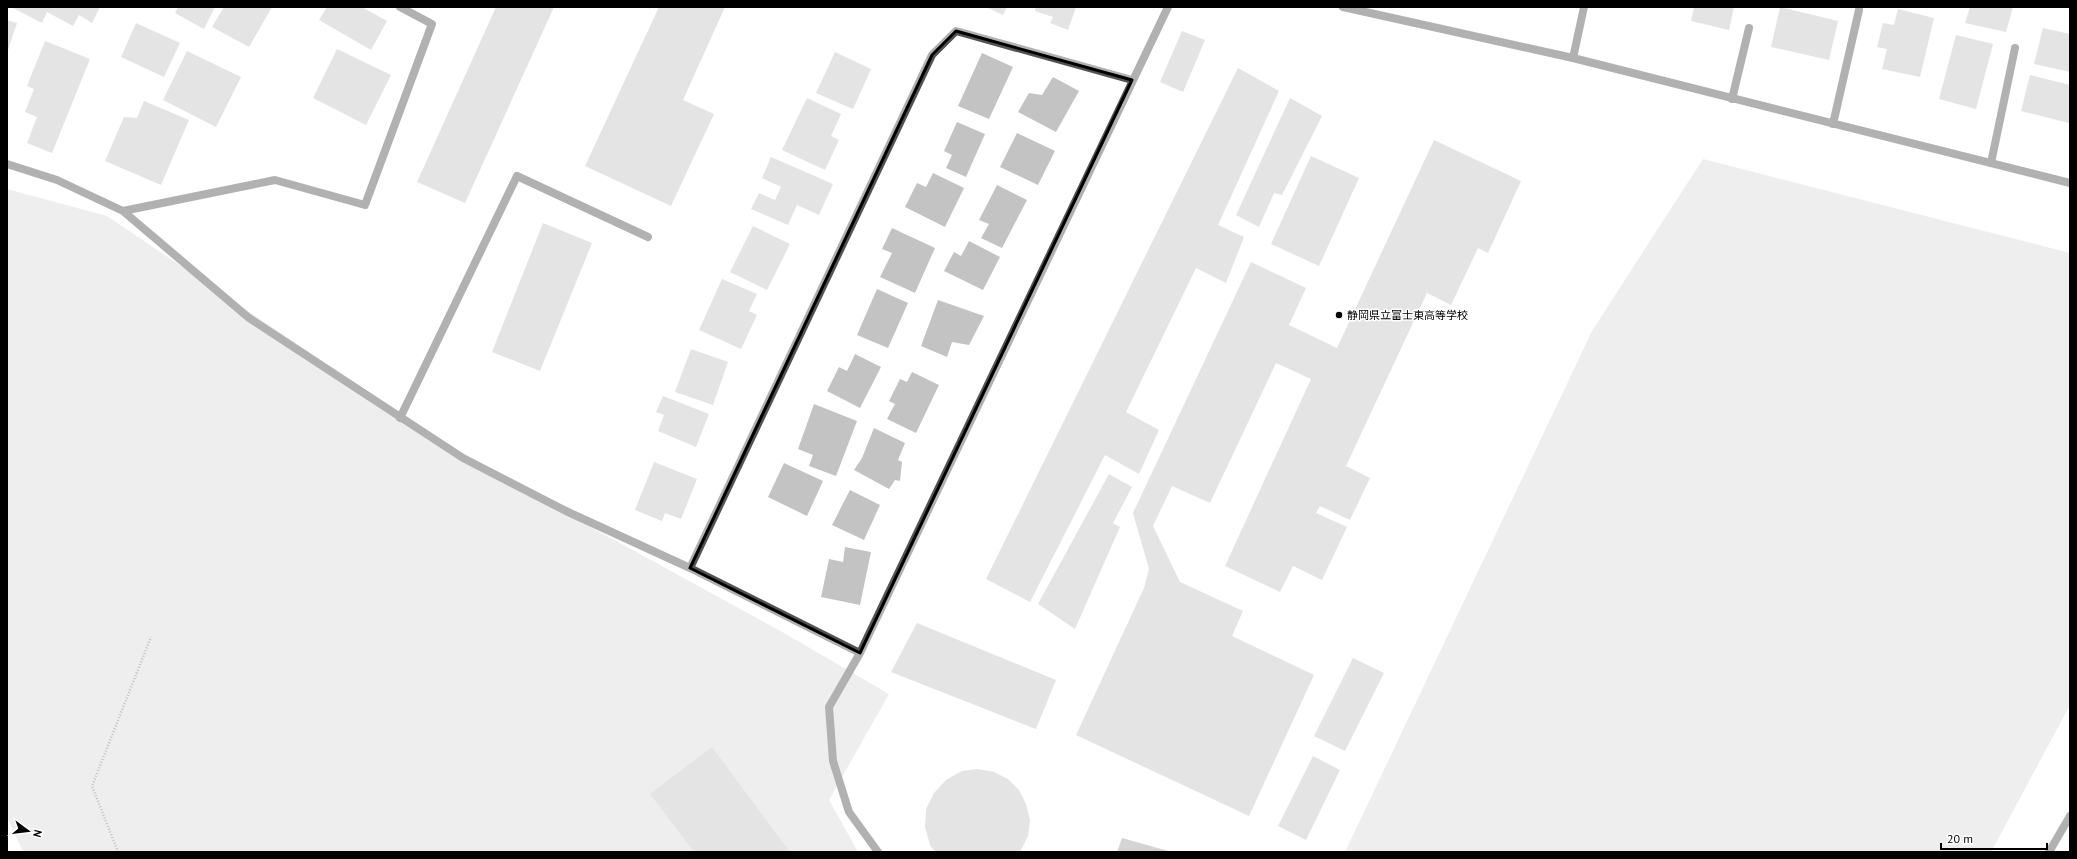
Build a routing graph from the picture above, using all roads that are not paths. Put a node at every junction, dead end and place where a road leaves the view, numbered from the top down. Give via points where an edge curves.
1 (400, 7) edge
2 (1168, 7) edge
3 (1343, 7) edge
4 (1584, 7) edge
5 (1859, 10) dead end
6 (1749, 28) dead end
7 (2015, 48) dead end
8 (1573, 58) junction
9 (1132, 80) junction
10 (1732, 99) junction
11 (1833, 124) junction
12 (7, 164) edge
13 (1991, 164) junction
14 (2070, 183) edge
15 (123, 211) junction
16 (648, 237) dead end
17 (400, 418) junction
18 (690, 568) junction
19 (860, 654) junction
20 (2070, 816) edge
21 (878, 852) edge
22 (2049, 852) edge

1 - 15 street via 432,24 365,205 275,180
2 - 9 street
3 - 8 street
4 - 8 street
5 - 11 street
6 - 10 street
7 - 13 street
8 - 10 street
9 - 18 street via 956,31 932,55
9 - 19 street
10 - 11 street
11 - 13 street
12 - 15 street via 57,180
13 - 14 street
15 - 17 street via 249,318
16 - 17 street via 517,176
17 - 18 street via 463,458 566,511
18 - 19 street
19 - 21 street via 829,707 833,761 849,812
20 - 22 street

